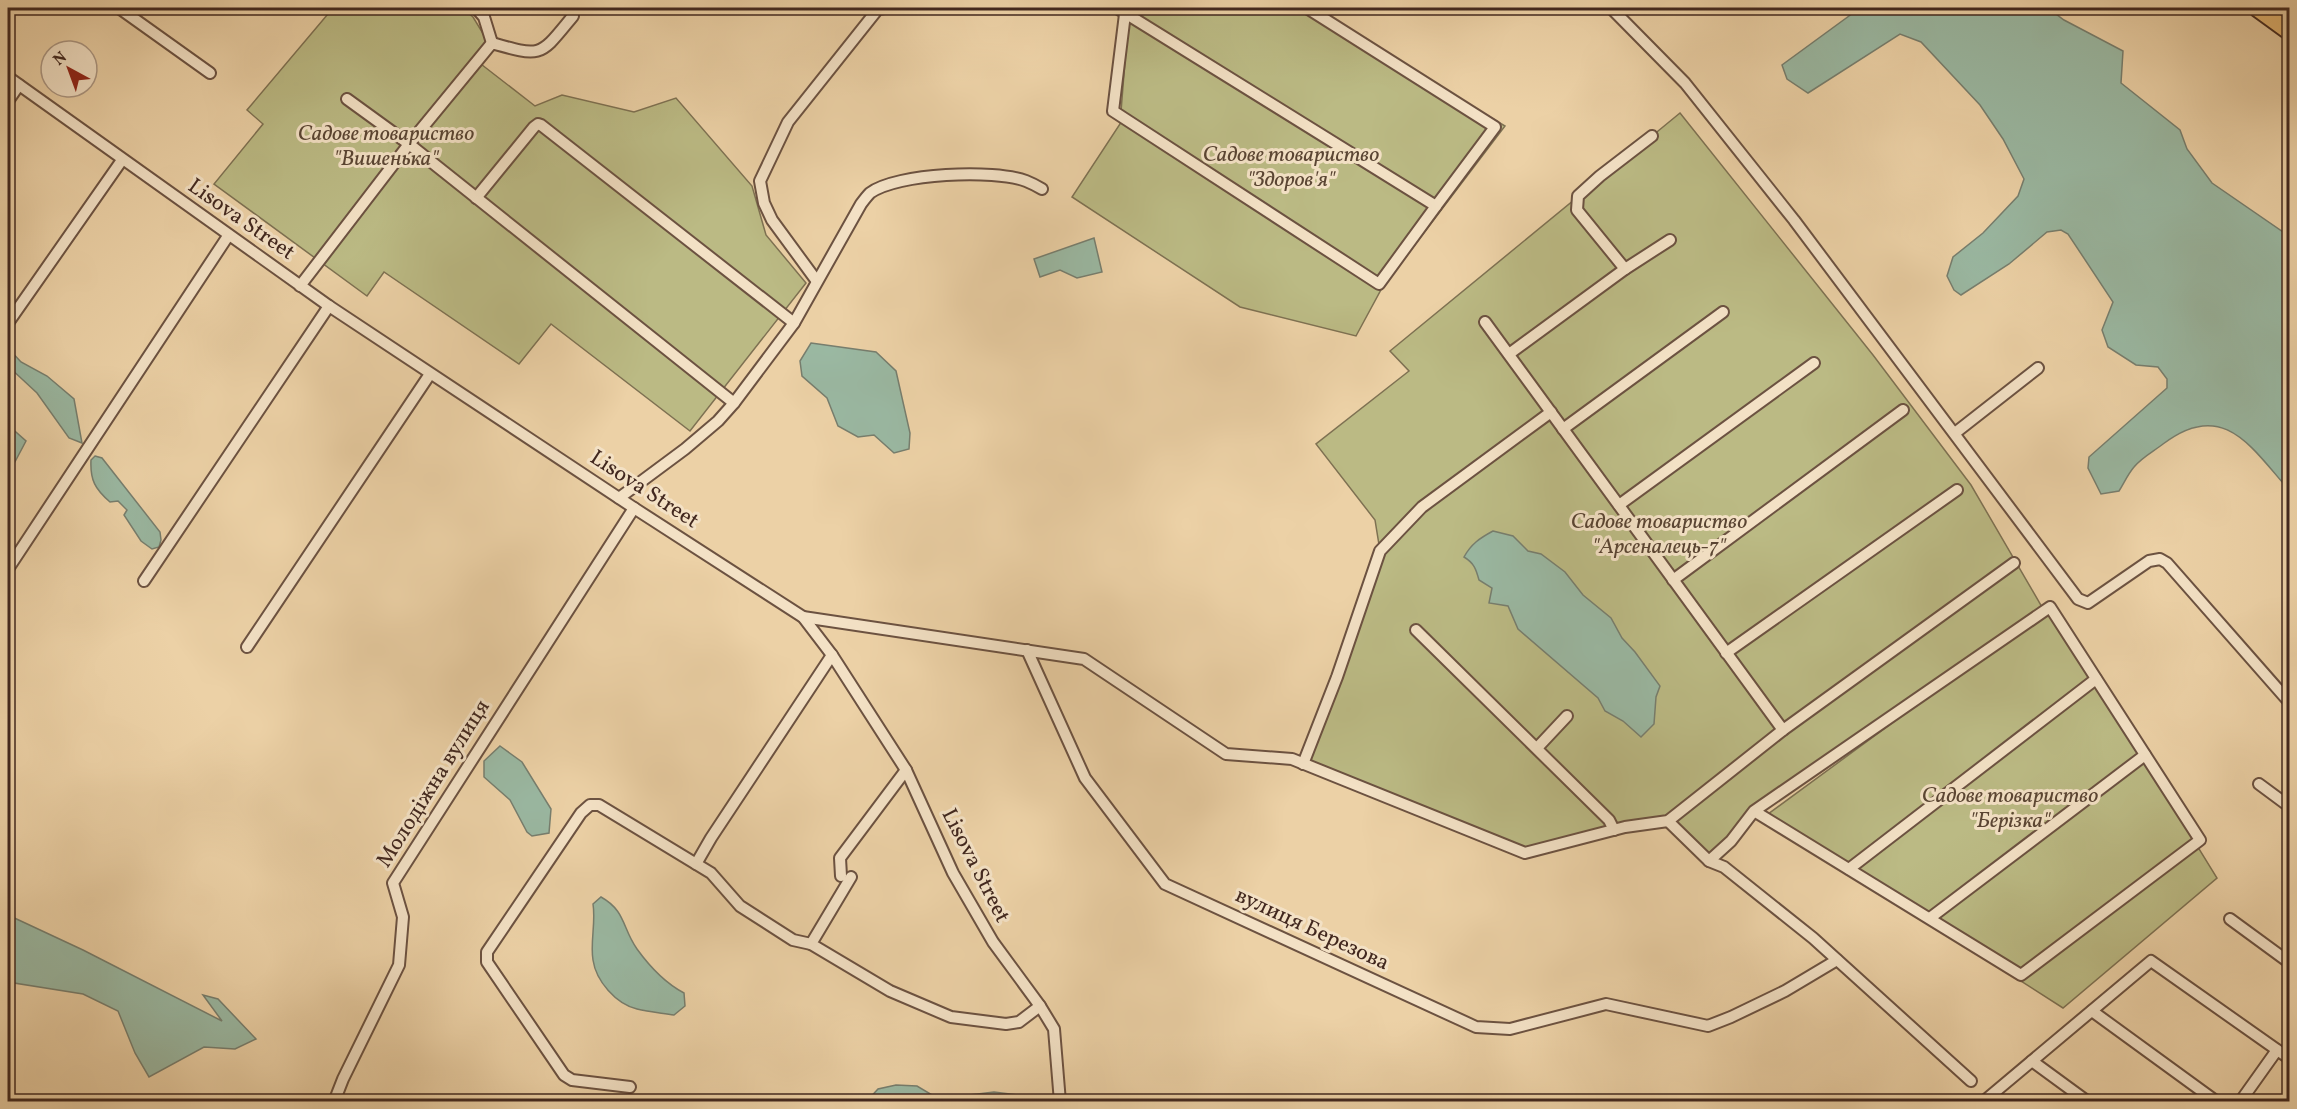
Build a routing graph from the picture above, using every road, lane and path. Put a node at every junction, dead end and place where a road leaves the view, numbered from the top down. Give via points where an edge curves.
1 (119, 8) edge
2 (476, 8) edge
3 (884, 8) edge
4 (1142, 8) edge
5 (1307, 8) edge
6 (1611, 8) edge
7 (2257, 8) edge
8 (1121, 11) edge
9 (573, 16) dead end
10 (2289, 32) edge
11 (492, 43) junction
12 (210, 73) dead end
13 (8, 77) edge
14 (20, 85) junction
15 (347, 99) dead end
16 (8, 101) edge
17 (1652, 136) dead end
18 (409, 144) junction
19 (122, 160) junction
20 (1042, 189) dead end
21 (476, 198) junction
22 (1437, 206) junction
23 (228, 236) junction
24 (1670, 240) dead end
25 (1625, 270) junction
26 (816, 280) junction
27 (300, 286) junction
28 (329, 306) junction
29 (1723, 312) dead end
30 (1485, 322) dead end
31 (8, 323) edge
32 (794, 323) junction
33 (1509, 354) junction
34 (1814, 363) dead end
35 (2038, 368) dead end
36 (430, 374) junction
37 (734, 403) junction
38 (1904, 410) dead end
39 (1551, 412) junction
40 (1563, 429) junction
41 (1955, 434) junction
42 (1957, 490) dead end
43 (620, 498) junction
44 (1619, 505) junction
45 (634, 508) junction
46 (2014, 563) dead end
47 (8, 569) edge
48 (144, 580) dead end
49 (1673, 580) junction
50 (803, 617) junction
51 (1416, 630) dead end
52 (247, 647) dead end
53 (1027, 650) junction
54 (1726, 653) junction
55 (831, 655) junction
56 (2096, 679) junction
57 (2289, 703) edge
58 (1567, 716) dead end
59 (1783, 730) junction
60 (1537, 748) junction
61 (2145, 755) junction
62 (1303, 764) junction
63 (906, 770) junction
64 (2259, 784) dead end
65 (2289, 807) edge
66 (1754, 811) junction
67 (1668, 821) junction
68 (1614, 830) junction
69 (1709, 861) junction
70 (696, 864) junction
71 (1849, 869) junction
72 (1930, 918) junction
73 (2230, 919) dead end
74 (811, 944) junction
75 (1837, 960) junction
76 (2289, 963) edge
77 (1040, 1006) junction
78 (2092, 1011) junction
79 (2277, 1050) junction
80 (2289, 1059) edge
81 (2032, 1061) junction
82 (1971, 1081) dead end
83 (630, 1087) dead end
84 (334, 1101) edge
85 (1060, 1101) edge
86 (1983, 1101) edge
87 (2088, 1101) edge
88 (2217, 1101) edge
89 (2240, 1101) edge

1 - 12 street
2 - 11 street via 484,17
3 - 26 street via 878,9 788,122 760,181 772,220
4 - 8 street
5 - 22 street via 1495,127
6 - 41 street via 1685,83
7 - 10 main road
8 - 22 street
8 - 22 street via 1113,111 1379,284
9 - 11 street via 546,48 527,53
11 - 18 street
13 - 14 street, Lisova Street
14 - 16 street
14 - 19 street, Lisova Street
15 - 18 street
17 - 25 street via 1578,196 1577,210
18 - 21 street
18 - 27 street
19 - 23 street, Lisova Street
19 - 31 street
20 - 26 street via 1024,180 972,173 929,176 881,188 861,204
21 - 32 street via 534,127 541,125
21 - 37 street
23 - 27 street, Lisova Street
23 - 47 street
24 - 25 street
25 - 33 street
26 - 32 street
27 - 28 street, Lisova Street
28 - 36 street, Lisova Street
28 - 48 street
29 - 40 street
30 - 33 street
32 - 37 street
33 - 39 street
34 - 44 street
35 - 41 street
36 - 43 street, Lisova Street
36 - 52 street
37 - 43 street via 685,449
38 - 49 street
39 - 40 street
39 - 62 street via 1422,507 1380,551
40 - 44 street
41 - 57 street via 2078,599 2088,603 2149,561 2160,559
42 - 54 street
43 - 45 street, Lisova Street
44 - 49 street
45 - 50 street, Lisova Street
45 - 84 street, Молодіжна вулиця via 393,883 403,917 399,965
46 - 59 street
49 - 54 street
50 - 53 street
50 - 55 street, Lisova Street
51 - 60 street
53 - 62 street via 1084,658 1226,754 1292,759
53 - 75 street, вулиця Березова via 1085,778 1165,884 1476,1028 1510,1029 1606,1004 1708,1026 1785,991
54 - 59 street
55 - 63 street, Lisova Street
55 - 70 street
56 - 61 street
56 - 66 street via 2050,607
56 - 71 street
58 - 60 street
59 - 67 street
60 - 68 street via 1610,820
61 - 72 street
61 - 72 street via 2200,840 2021,975
62 - 68 street via 1525,853
63 - 74 street via 840,858 846,877
63 - 77 street, Lisova Street via 953,873 993,942
64 - 65 street
66 - 69 street
66 - 71 street
67 - 68 street
67 - 69 street
69 - 75 street via 1724,867
70 - 74 street via 711,873 740,906 794,940
70 - 83 street via 599,805 591,805 581,813 487,952 487,962 564,1075 572,1080
71 - 72 street
73 - 76 street
74 - 77 street via 890,991 951,1017 1006,1024 1019,1022
75 - 82 street
77 - 85 street, Lisova Street via 1054,1029
78 - 79 street via 2151,961
78 - 81 street
78 - 88 street
79 - 80 street
79 - 89 street
81 - 86 street
81 - 87 street

